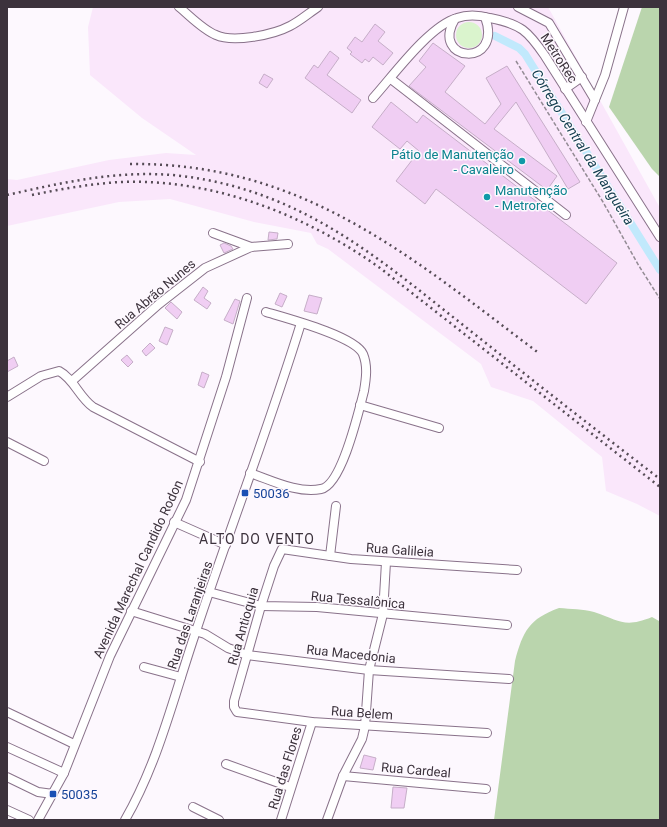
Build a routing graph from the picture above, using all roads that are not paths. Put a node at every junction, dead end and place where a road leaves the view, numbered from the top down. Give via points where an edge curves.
1 (179, 7) edge
2 (318, 7) edge
3 (518, 7) edge
4 (624, 7) edge
5 (485, 17) junction
6 (455, 18) junction
7 (582, 78) junction
8 (391, 79) junction
9 (565, 89) junction
10 (373, 98) dead end
11 (595, 100) junction
12 (586, 122) junction
13 (566, 215) dead end
14 (213, 233) dead end
15 (660, 237) edge
16 (288, 244) dead end
17 (251, 247) junction
18 (247, 298) dead end
19 (266, 312) dead end
20 (300, 323) junction
21 (72, 381) junction
22 (7, 397) edge
23 (360, 405) junction
24 (439, 428) dead end
25 (7, 442) edge
26 (44, 461) dead end
27 (200, 462) junction
28 (250, 473) junction
29 (336, 506) dead end
30 (174, 522) junction
31 (226, 545) junction
32 (282, 548) joint
33 (330, 556) junction
34 (386, 562) junction
35 (516, 570) dead end
36 (209, 592) junction
37 (261, 606) junction
38 (131, 611) junction
39 (383, 614) junction
40 (507, 625) dead end
41 (195, 632) junction
42 (247, 655) junction
43 (144, 667) dead end
44 (369, 670) junction
45 (181, 677) junction
46 (509, 679) dead end
47 (7, 712) edge
48 (237, 712) joint
49 (312, 722) junction
50 (365, 726) junction
51 (487, 733) dead end
52 (74, 744) junction
53 (7, 746) edge
54 (226, 764) dead end
55 (64, 773) junction
56 (343, 776) junction
57 (7, 777) edge
58 (290, 787) junction
59 (486, 789) dead end
60 (53, 794) junction
61 (193, 808) dead end
62 (7, 810) edge
63 (29, 820) edge
64 (38, 820) edge
65 (125, 820) edge
66 (219, 820) edge
67 (281, 820) edge
68 (327, 820) edge

1 - 2 street via 214,35 225,39 240,39 277,31 290,26
3 - 7 street via 549,23
4 - 11 street via 605,75
5 - 6 street, MetroRec via 474,15
5 - 6 street via 489,33 486,44 479,51 469,55 458,52 451,44 449,33
5 - 9 street, MetroRec via 517,25 530,35
6 - 8 street, MetroRec via 434,31
7 - 9 street
7 - 11 street
8 - 10 street, MetroRec
8 - 13 street
9 - 12 street, MetroRec
11 - 12 street
12 - 15 street, MetroRec
14 - 17 street
16 - 17 street, Rua Abrão Nunes
17 - 21 street, Rua Abrão Nunes via 218,261 194,276
18 - 27 street, Avenida Marechal Candido Rodon
19 - 20 street
20 - 23 street via 352,342 359,348 365,360 366,380
20 - 28 street, Rua das Laranjeiras via 278,397
21 - 22 street via 59,371 52,372
21 - 27 street via 85,401 93,407
23 - 24 street
23 - 28 street via 341,465 330,485 312,490 292,487
25 - 26 street
27 - 30 street, Avenida Marechal Candido Rodon via 186,500
28 - 31 street, Rua das Laranjeiras
29 - 33 street
30 - 31 street
30 - 38 street, Avenida Marechal Candido Rodon
31 - 36 street, Rua das Laranjeiras
32 - 33 street, Rua Galileia
32 - 37 street, Rua Antioquia
33 - 34 street, Rua Galileia
34 - 35 street, Rua Galileia
34 - 39 street
36 - 37 street, Rua Tessalônica
36 - 41 street, Rua das Laranjeiras
37 - 39 street, Rua Tessalônica
37 - 42 street, Rua Antioquia
38 - 41 street, Rua Macedonia
38 - 52 street, Avenida Marechal Candido Rodon
39 - 40 street, Rua Tessalônica
39 - 44 street
41 - 42 street, Rua Macedonia
41 - 45 street, Rua das Laranjeiras
42 - 44 street, Rua Macedonia
42 - 48 street, Rua Antioquia via 234,701
43 - 45 street
44 - 46 street, Rua Macedonia
44 - 50 street
45 - 65 street, Rua das Laranjeiras via 146,782
47 - 52 street
48 - 49 street, Rua Belem
49 - 50 street, Rua Belem
49 - 58 street, Rua das Flores
50 - 51 street, Rua Belem
50 - 56 street via 362,739
52 - 55 street, Avenida Marechal Candido Rodon
53 - 55 street
54 - 58 street
55 - 60 street, Avenida Marechal Candido Rodon
56 - 59 street, Rua Cardeal
56 - 68 street
57 - 60 street via 38,792
58 - 67 street, Rua das Flores
60 - 64 street, Avenida Marechal Candido Rodon
61 - 66 street
62 - 63 street

